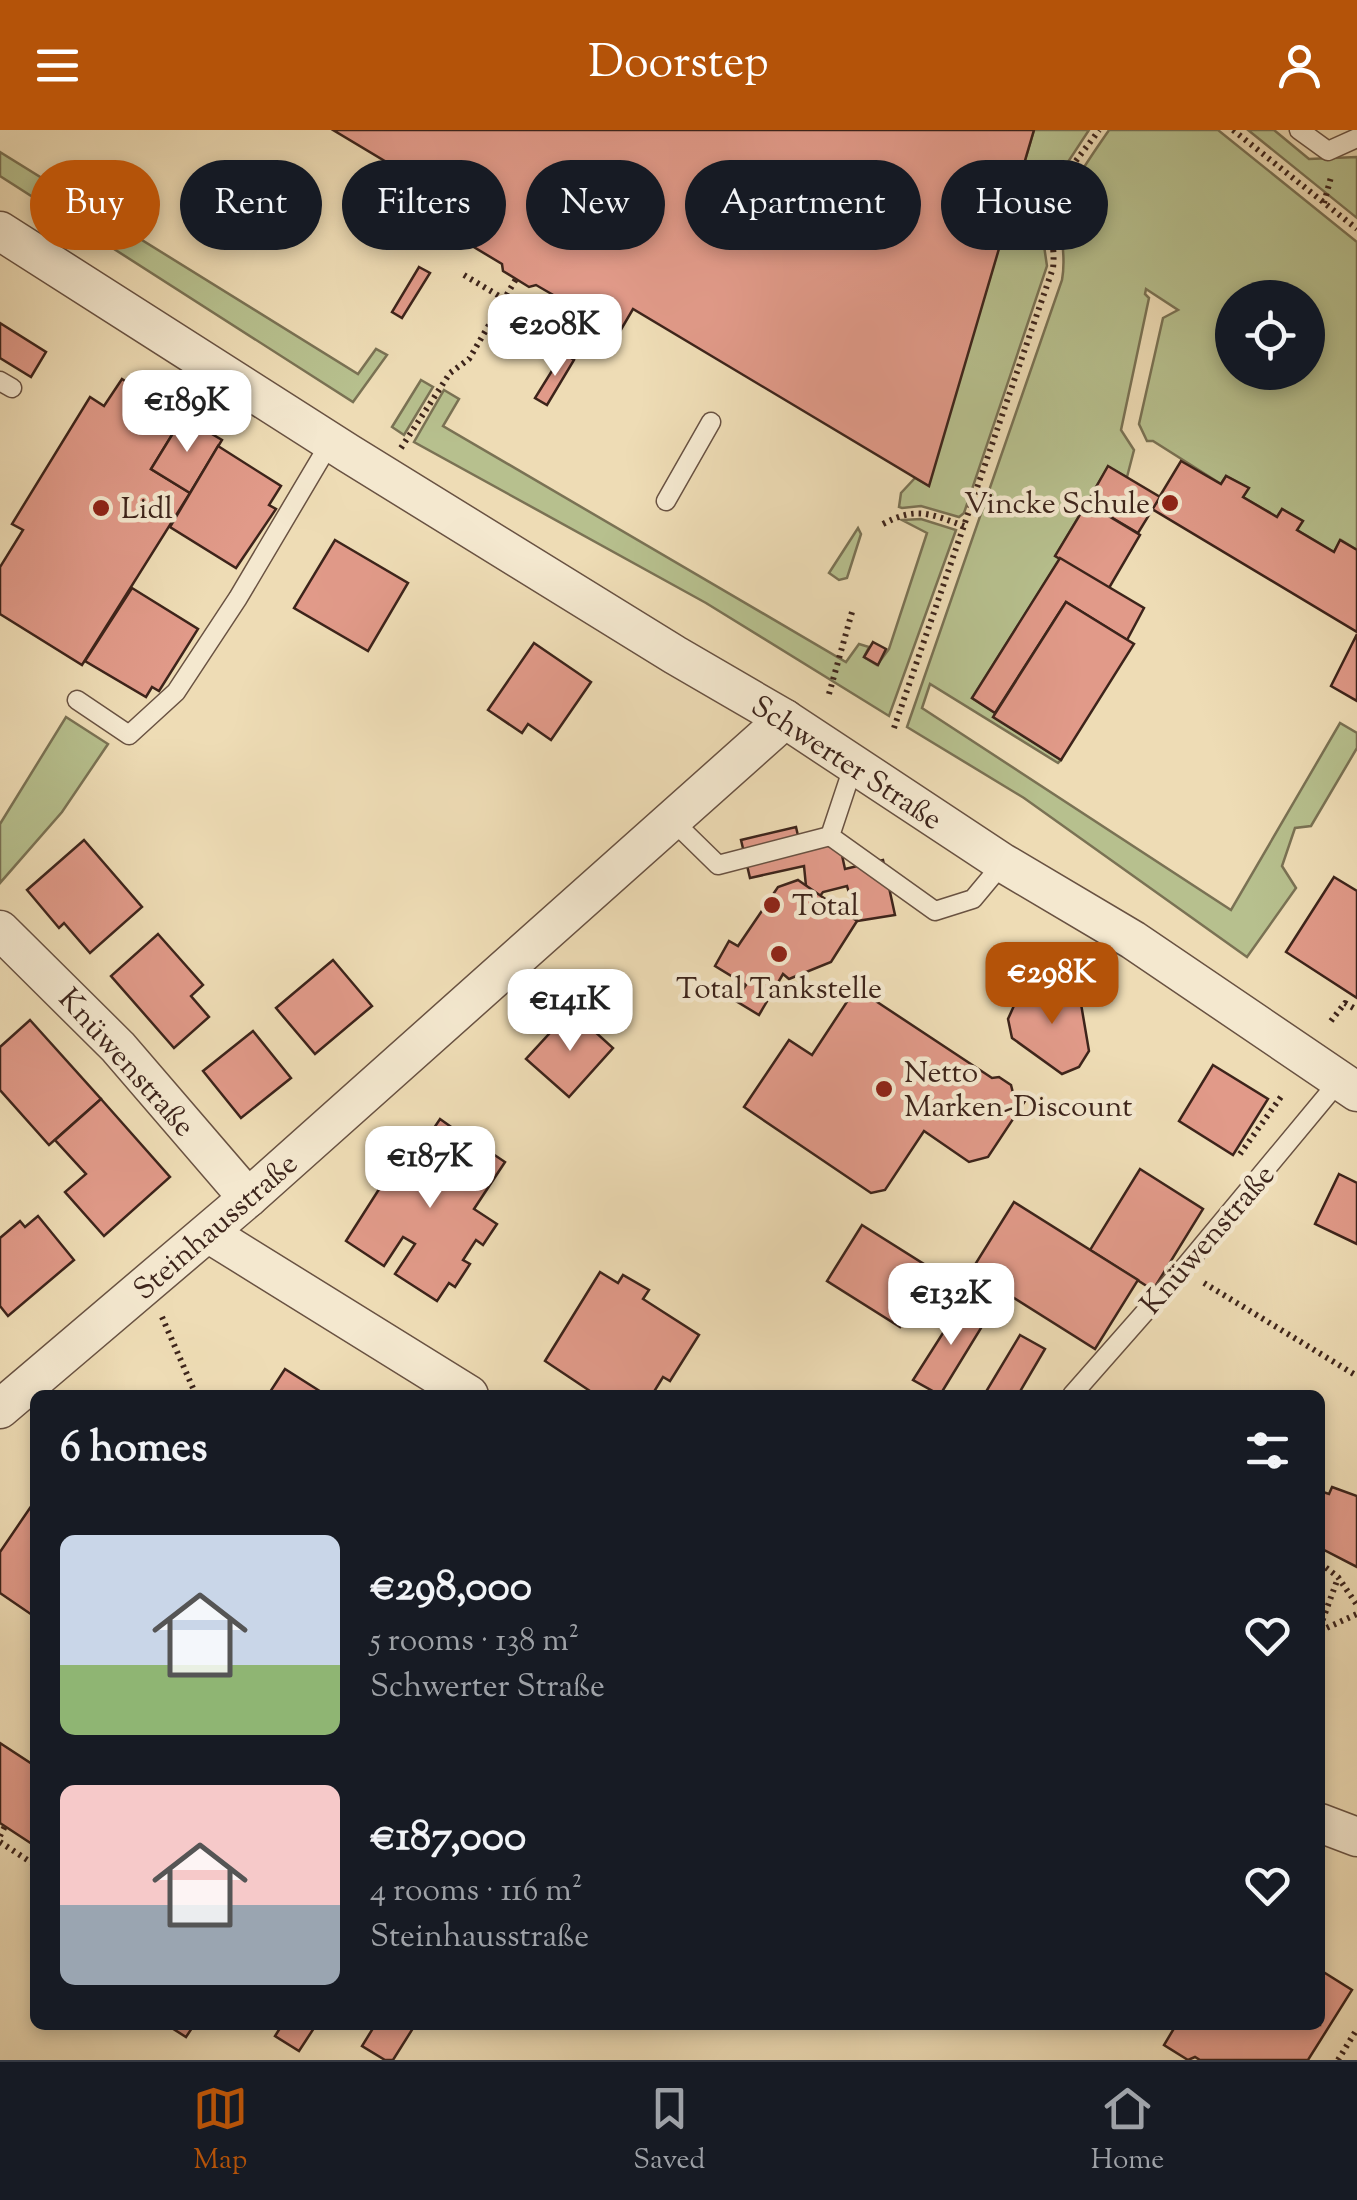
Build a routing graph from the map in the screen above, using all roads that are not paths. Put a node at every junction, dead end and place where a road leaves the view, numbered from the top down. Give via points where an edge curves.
1 (1299, 130) edge
2 (1357, 138) edge
3 (0, 231) edge
4 (711, 422) dead end
5 (330, 441) junction
6 (666, 501) dead end
7 (76, 700) dead end
8 (785, 719) junction
9 (854, 764) junction
10 (672, 821) junction
11 (830, 836) junction
12 (1003, 863) junction
13 (0, 930) edge
14 (1348, 1086) edge
15 (248, 1198) junction
16 (208, 1233) junction
17 (460, 1390) edge
18 (1076, 1390) edge
19 (0, 1409) edge
20 (1325, 1824) edge
21 (1357, 1837) edge

1 - 2 lane via 1328,151
3 - 5 street, Schwerter Straße
4 - 6 lane
5 - 7 lane via 176,692 128,735
5 - 8 street, Schwerter Straße
8 - 9 street, Schwerter Straße
8 - 10 street, Steinhausstraße
9 - 11 lane
9 - 12 street, Schwerter Straße
10 - 11 lane via 718,865
10 - 15 street, Steinhausstraße
11 - 12 lane via 935,911 973,898
12 - 14 street, Schwerter Straße via 1133,940
13 - 15 street, Knüwenstraße via 118,1047
14 - 18 lane, Knüwenstraße
15 - 16 street, Steinhausstraße
16 - 17 street
16 - 19 street, Steinhausstraße
20 - 21 street

